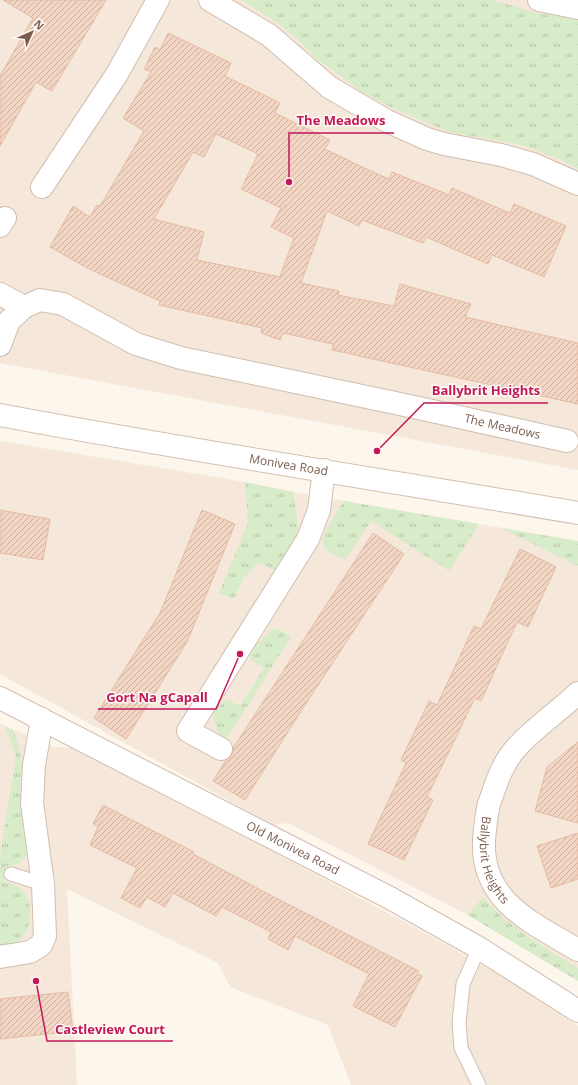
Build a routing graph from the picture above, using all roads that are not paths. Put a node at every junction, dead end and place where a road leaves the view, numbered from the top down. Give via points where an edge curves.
1 (158, 0) edge
2 (210, 0) edge
3 (539, 0) edge
4 (578, 8) edge
5 (578, 184) edge
6 (42, 187) dead end
7 (0, 294) edge
8 (24, 308) junction
9 (0, 345) edge
10 (0, 415) edge
11 (567, 441) dead end
12 (324, 470) junction
13 (578, 513) edge
14 (578, 693) edge
15 (0, 698) edge
16 (42, 719) junction
17 (222, 749) dead end
18 (11, 874) dead end
19 (43, 884) junction
20 (479, 948) junction
21 (578, 950) edge
22 (0, 957) edge
23 (578, 1011) edge
24 (479, 1085) edge

1 - 6 street via 117,74
2 - 5 street via 269,35 328,86 387,121 427,139 533,164
3 - 4 street
7 - 8 street
8 - 9 street, The Meadows via 9,321
8 - 11 street, The Meadows via 40,300 64,304 136,344 181,358
10 - 12 street, Monivea Road
12 - 13 street, Monivea Road
12 - 17 street via 319,510 308,539 188,730
14 - 21 street, Ballybrit Heights via 540,724 508,758 487,811 484,853 487,873 502,897 527,919
15 - 16 street, Old Monivea Road
16 - 19 street via 35,759 32,803
16 - 20 street, Old Monivea Road via 390,898
18 - 19 lane
19 - 22 street via 45,936 41,945 30,952
20 - 23 street, Old Monivea Road
20 - 24 lane via 463,984 459,1023 461,1048

